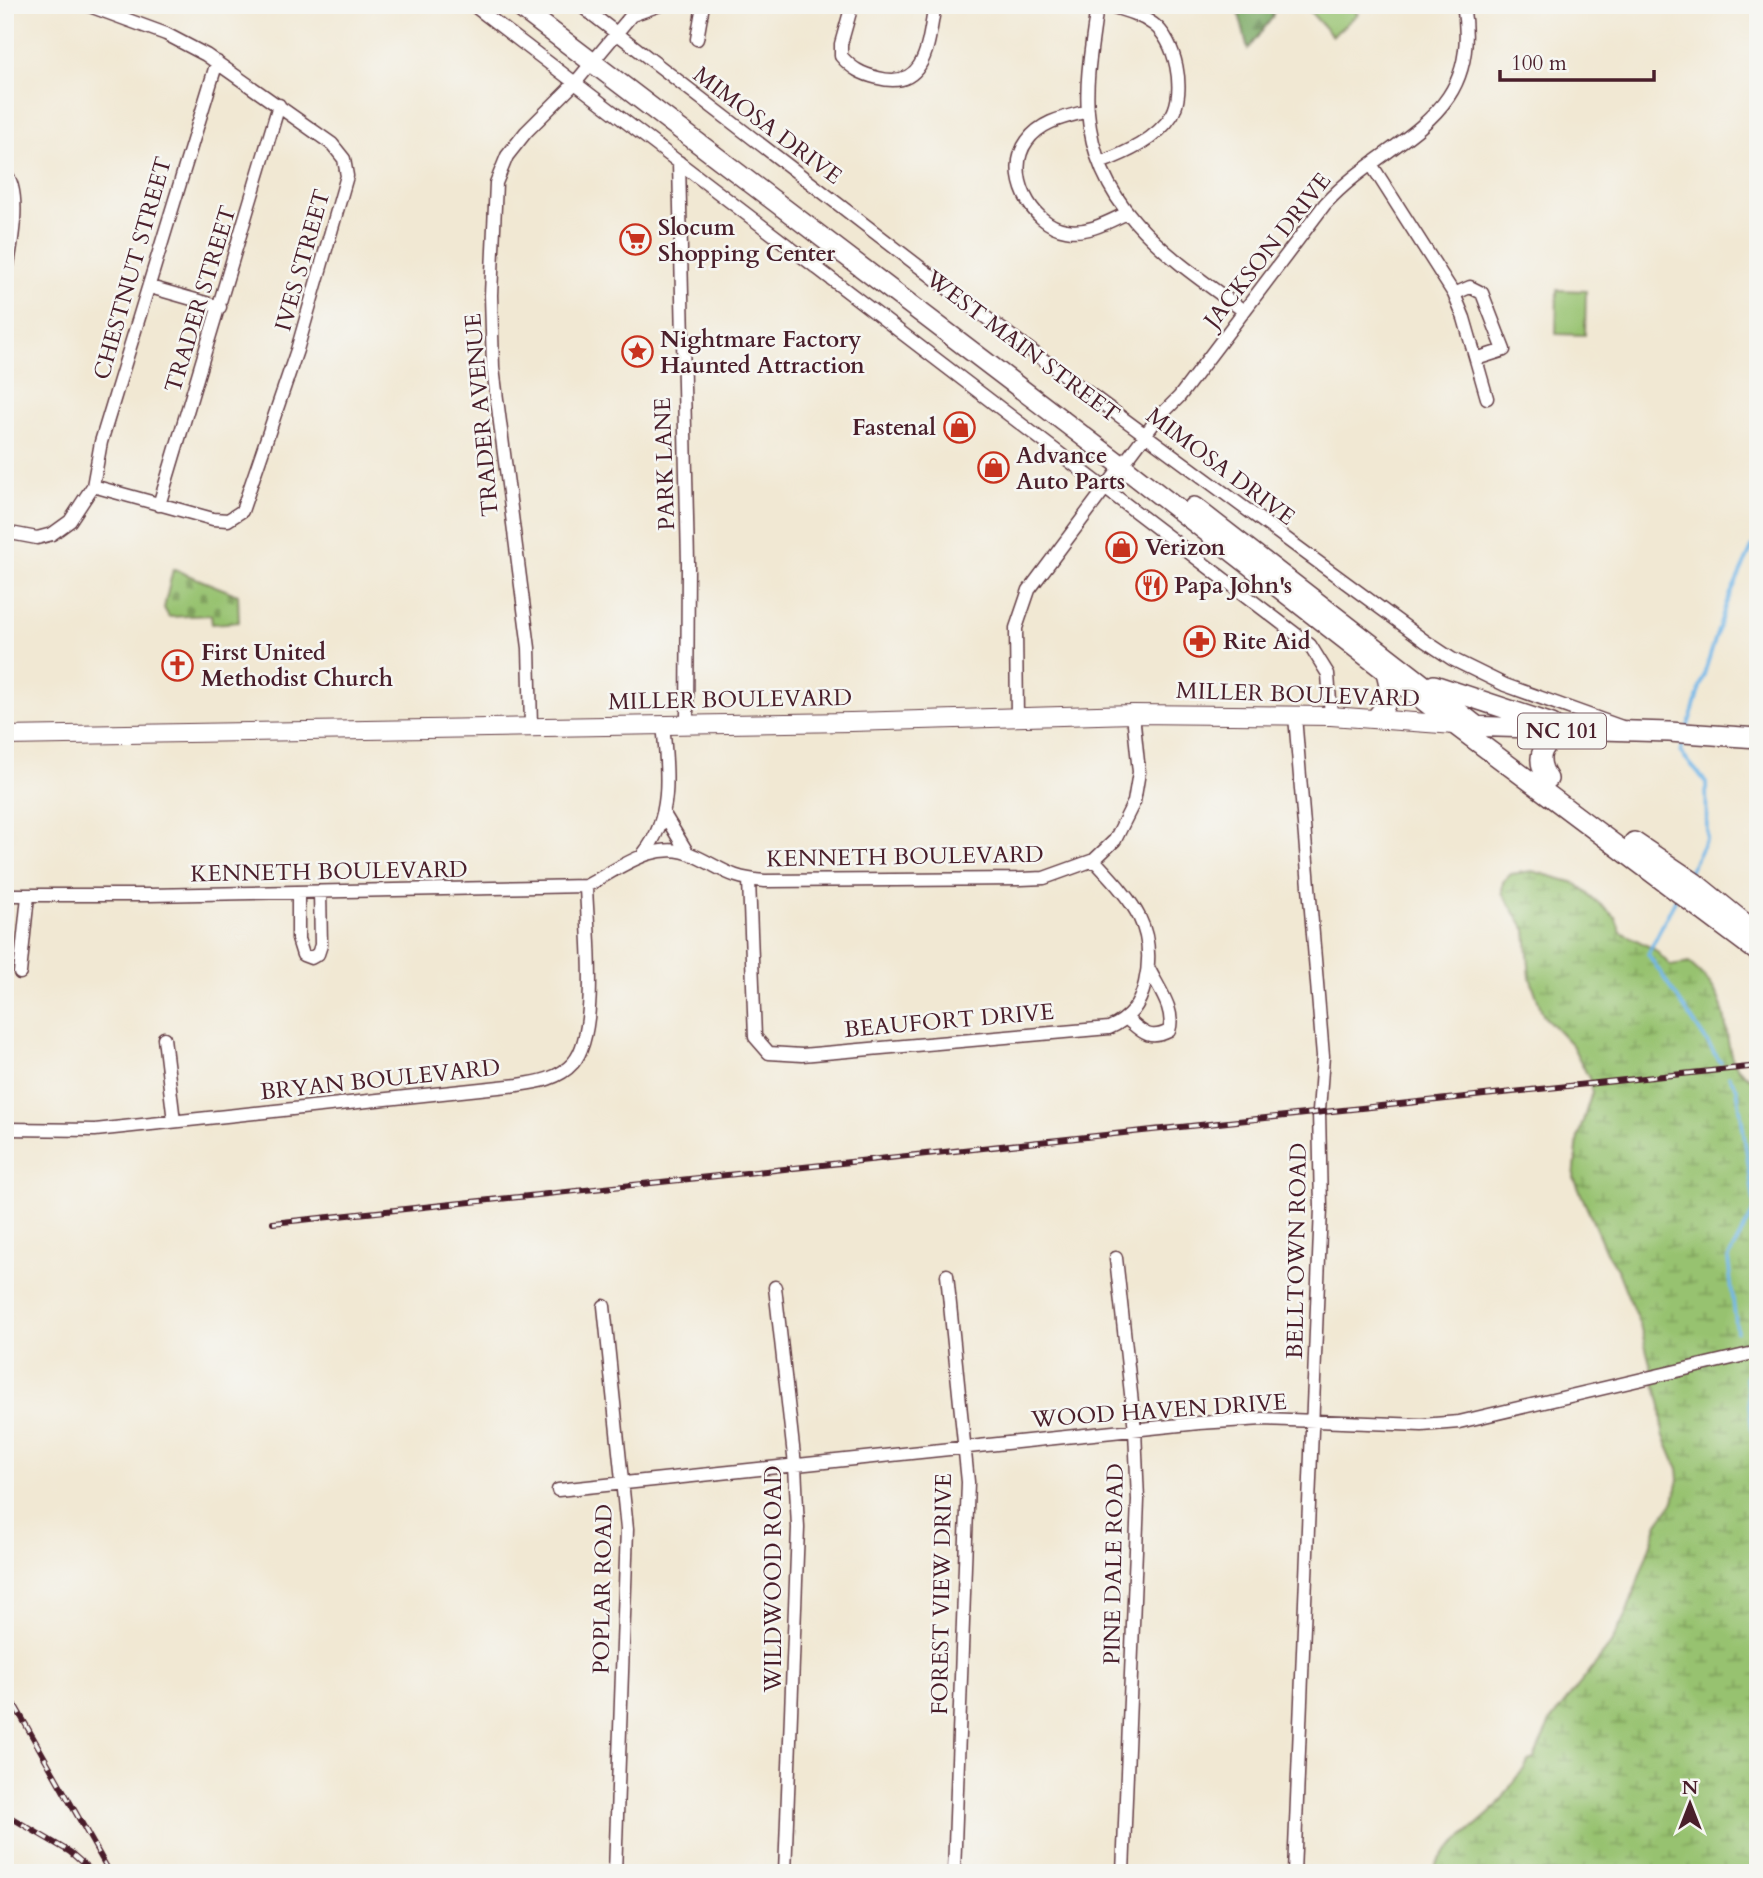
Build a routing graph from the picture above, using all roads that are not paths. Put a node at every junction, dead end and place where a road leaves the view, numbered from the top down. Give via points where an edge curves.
1 (87, 5) edge
2 (473, 5) edge
3 (517, 5) edge
4 (536, 5) edge
5 (580, 5) edge
6 (660, 5) edge
7 (703, 5) edge
8 (852, 5) edge
9 (935, 5) edge
10 (1097, 5) edge
11 (1107, 5) edge
12 (1462, 5) edge
13 (636, 10) edge
14 (617, 34) junction
15 (697, 39) dead end
16 (596, 58) junction
17 (217, 62) junction
18 (575, 83) junction
19 (279, 105) junction
20 (1088, 111) junction
21 (679, 162) junction
22 (1100, 163) junction
23 (1371, 164) junction
24 (5, 173) edge
25 (1127, 213) junction
26 (5, 282) edge
27 (150, 287) junction
28 (1454, 294) junction
29 (220, 307) junction
30 (1244, 311) junction
31 (1476, 359) junction
32 (1487, 398) dead end
33 (1145, 434) junction
34 (1124, 461) junction
35 (93, 486) junction
36 (1102, 488) junction
37 (159, 505) junction
38 (5, 532) edge
39 (1385, 672) junction
40 (1422, 682) junction
41 (1133, 714) junction
42 (1295, 716) junction
43 (1331, 716) junction
44 (1017, 718) junction
45 (1376, 718) junction
46 (687, 723) junction
47 (663, 724) junction
48 (1455, 725) junction
49 (531, 726) junction
50 (1479, 728) junction
51 (1576, 731) junction
52 (1633, 732) junction
53 (5, 736) edge
54 (1757, 738) edge
55 (1548, 779) junction
56 (664, 814) junction
57 (687, 852) junction
58 (644, 853) junction
59 (1094, 860) junction
60 (749, 880) junction
61 (586, 886) junction
62 (1685, 886) junction
63 (298, 892) junction
64 (320, 892) junction
65 (5, 895) edge
66 (28, 896) junction
67 (1758, 934) edge
68 (1758, 952) edge
69 (1149, 969) junction
70 (20, 973) dead end
71 (1127, 1018) junction
72 (164, 1038) dead end
73 (174, 1121) junction
74 (5, 1129) edge
75 (1116, 1258) dead end
76 (947, 1275) dead end
77 (775, 1287) dead end
78 (604, 1306) dead end
79 (1758, 1352) edge
80 (1313, 1420) junction
81 (1135, 1430) junction
82 (964, 1447) junction
83 (795, 1465) junction
84 (623, 1483) junction
85 (558, 1490) dead end
86 (615, 1873) edge
87 (785, 1873) edge
88 (954, 1873) edge
89 (1124, 1873) edge
90 (1294, 1873) edge

1 - 17 street, IVES STREET via 166,34
2 - 18 street
3 - 16 main road, WEST MAIN STREET
4 - 16 main road, WEST MAIN STREET
5 - 14 street, MIMOSA DRIVE
6 - 13 street
7 - 15 street
8 - 9 street via 841,56 861,74 891,82 908,77 924,59
10 - 20 street
11 - 22 street via 1155,25 1175,63 1178,91 1173,113 1160,129 1131,150
12 - 23 street, JACKSON DRIVE via 1466,50 1451,94 1418,130
13 - 14 street, TRADER AVENUE
14 - 16 street, TRADER AVENUE
14 - 33 street, MIMOSA DRIVE
16 - 18 street, TRADER AVENUE
16 - 34 main road, WEST MAIN STREET
17 - 19 street, IVES STREET
17 - 27 street, CHESTNUT STREET
18 - 21 street
18 - 49 street, TRADER AVENUE via 508,156 494,199 493,368 529,648
19 - 29 street, TRADER STREET
19 - 37 street, IVES STREET via 332,144 347,167 346,185 309,312 242,511 221,520
20 - 22 street
20 - 25 street via 1052,121 1026,142 1019,162 1025,197 1049,225 1067,231 1090,229
21 - 36 street
21 - 46 street, PARK LANE
22 - 25 street
23 - 28 street
23 - 30 street, JACKSON DRIVE via 1325,204
24 - 26 street via 13,183 15,198
25 - 30 street via 1165,253
27 - 29 street
27 - 35 street, CHESTNUT STREET via 101,442
28 - 31 street
28 - 31 street via 1471,287 1482,293 1504,350
29 - 37 street, TRADER STREET
30 - 33 street, JACKSON DRIVE
31 - 32 street
33 - 34 street, JACKSON DRIVE
33 - 52 street, MIMOSA DRIVE via 1452,659 1505,685
34 - 36 street, JACKSON DRIVE
34 - 39 main road, WEST MAIN STREET
34 - 40 main road, WEST MAIN STREET
35 - 37 street, IVES STREET
35 - 38 street via 69,521 52,534 37,538
36 - 43 street via 1310,645 1328,674
36 - 44 street, JACKSON DRIVE via 1039,573 1024,601 1015,650
39 - 45 main road via 1389,699
39 - 48 main road, WEST MAIN STREET
40 - 50 main road, WEST MAIN STREET
40 - 51 main road
41 - 42 street, MILLER BOULEVARD
41 - 44 street, MILLER BOULEVARD
41 - 59 street, KENNETH BOULEVARD via 1139,772 1134,802 1115,840
42 - 43 street, MILLER BOULEVARD
42 - 80 street, BELLTOWN ROAD via 1323,1056
43 - 45 street, MILLER BOULEVARD
44 - 46 street, MILLER BOULEVARD
45 - 48 street, MILLER BOULEVARD
46 - 47 street, MILLER BOULEVARD
47 - 49 street, MILLER BOULEVARD
47 - 56 street
48 - 50 main road, NC 101
48 - 62 main road, WEST MAIN STREET
49 - 53 street, MILLER BOULEVARD
50 - 51 main road, NC 101
50 - 55 main road, WEST MAIN STREET
51 - 52 main road, NC 101
51 - 55 main road via 1552,739 1542,749 1539,760
52 - 54 main road, NC 101
55 - 62 main road, WEST MAIN STREET
56 - 57 street
56 - 58 street
57 - 58 street, KENNETH BOULEVARD
57 - 60 street, KENNETH BOULEVARD via 732,877
58 - 61 street, KENNETH BOULEVARD
59 - 60 street, KENNETH BOULEVARD via 1044,877 1021,879
59 - 69 street via 1126,894 1143,922 1150,944
60 - 71 street, BEAUFORT DRIVE via 752,1026 769,1053 802,1055 1109,1028
61 - 64 street, KENNETH BOULEVARD
61 - 73 street, BRYAN BOULEVARD via 588,1028 580,1054 560,1073 518,1085
62 - 67 main road
62 - 68 main road
63 - 64 street, KENNETH BOULEVARD
63 - 64 street via 299,946 303,955 311,958 321,945
63 - 66 street, KENNETH BOULEVARD
65 - 66 street, KENNETH BOULEVARD
66 - 70 street
69 - 71 street via 1141,998
69 - 71 street via 1170,1011 1168,1031 1149,1036
72 - 73 street
73 - 74 street, BRYAN BOULEVARD via 81,1131
75 - 81 street, PINE DALE ROAD
76 - 82 street, FOREST VIEW DRIVE
77 - 83 street, WILDWOOD ROAD
78 - 84 street, POPLAR ROAD
79 - 80 street, WOOD HAVEN DRIVE via 1477,1420 1422,1425
80 - 81 street, WOOD HAVEN DRIVE via 1229,1421
80 - 90 street, BELLTOWN ROAD
81 - 82 street, WOOD HAVEN DRIVE
81 - 89 street, PINE DALE ROAD via 1138,1500
82 - 83 street, WOOD HAVEN DRIVE
82 - 88 street, FOREST VIEW DRIVE via 967,1532
83 - 84 street, WOOD HAVEN DRIVE
83 - 87 street, WILDWOOD ROAD via 799,1528
84 - 85 street, WOOD HAVEN DRIVE
84 - 86 street, POPLAR ROAD via 628,1560

